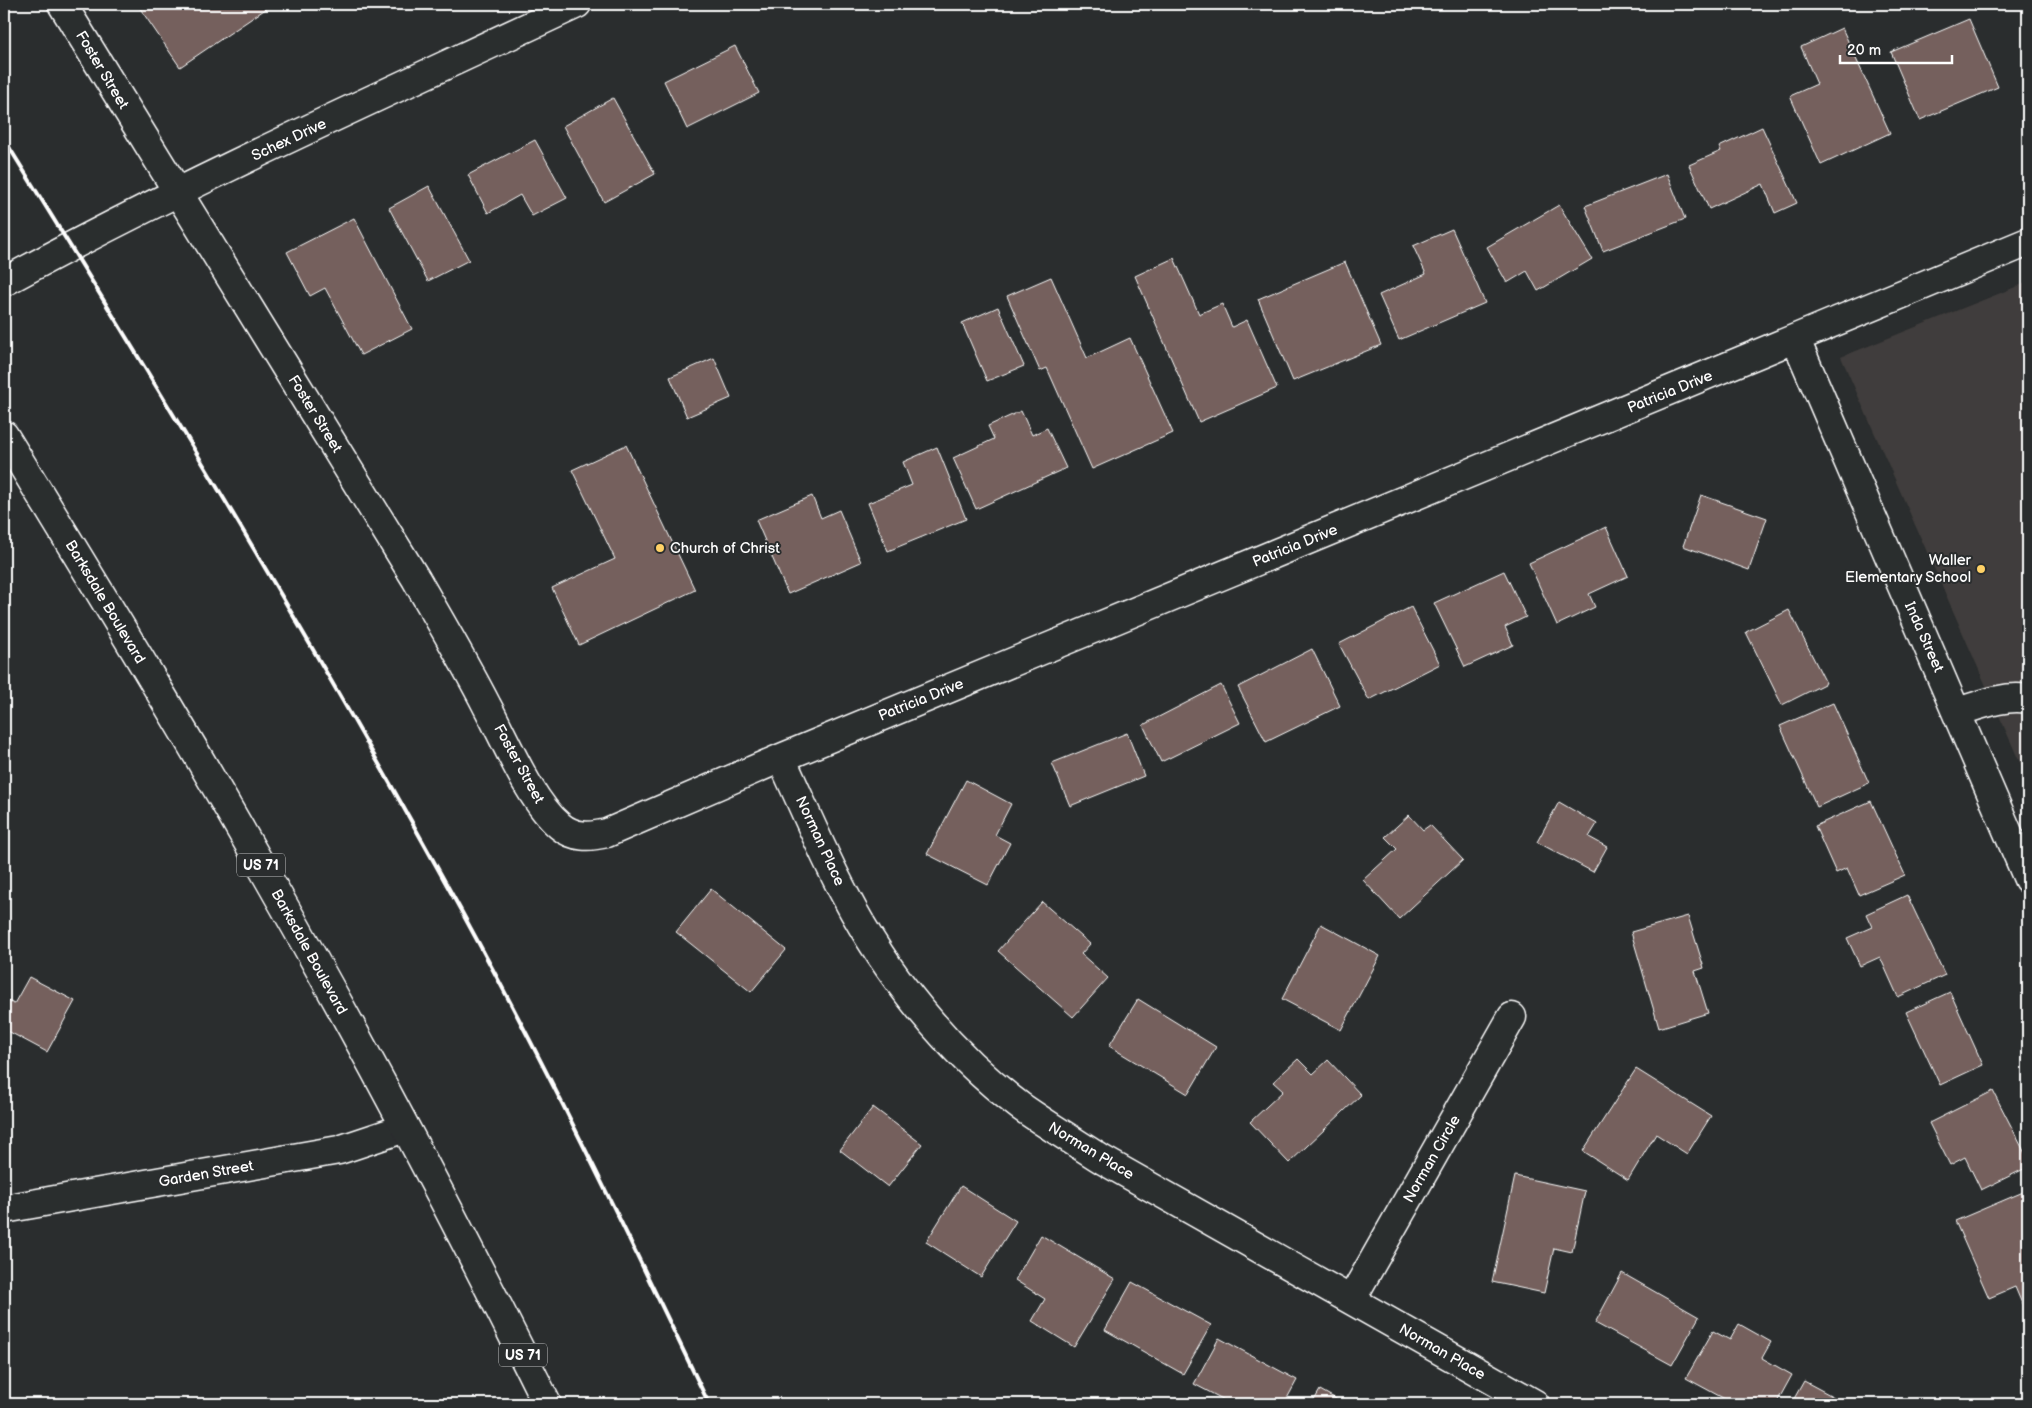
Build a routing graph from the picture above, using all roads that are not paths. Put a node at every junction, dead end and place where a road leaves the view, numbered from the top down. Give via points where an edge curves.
1 (62, 4) edge
2 (578, 4) edge
3 (177, 192) junction
4 (2028, 242) edge
5 (4, 282) edge
6 (1796, 340) junction
7 (4, 435) edge
8 (2028, 700) edge
9 (1957, 712) junction
10 (781, 758) junction
11 (562, 828) joint
12 (2028, 879) edge
13 (1512, 1017) dead end
14 (405, 1128) junction
15 (4, 1210) edge
16 (1351, 1300) junction
17 (548, 1404) edge
18 (1535, 1404) edge

1 - 3 street, Foster Street
2 - 3 street, Schex Drive
3 - 5 street, Schex Drive
3 - 11 street, Foster Street via 416,579 463,659 532,792
4 - 6 street, Patricia Drive
6 - 9 street, Inda Street
6 - 10 street, Patricia Drive
7 - 14 street, Barksdale Boulevard / US 71 via 268,877
8 - 9 street via 1996,700
9 - 12 street, Inda Street
10 - 11 street, Patricia Drive via 607,833 575,835
10 - 16 street, Norman Place via 845,896 898,980 952,1044 1019,1104 1057,1132
13 - 16 street, Norman Circle
14 - 15 street, Garden Street via 339,1150
14 - 17 street, Barksdale Boulevard / US 71
16 - 18 street, Norman Place

